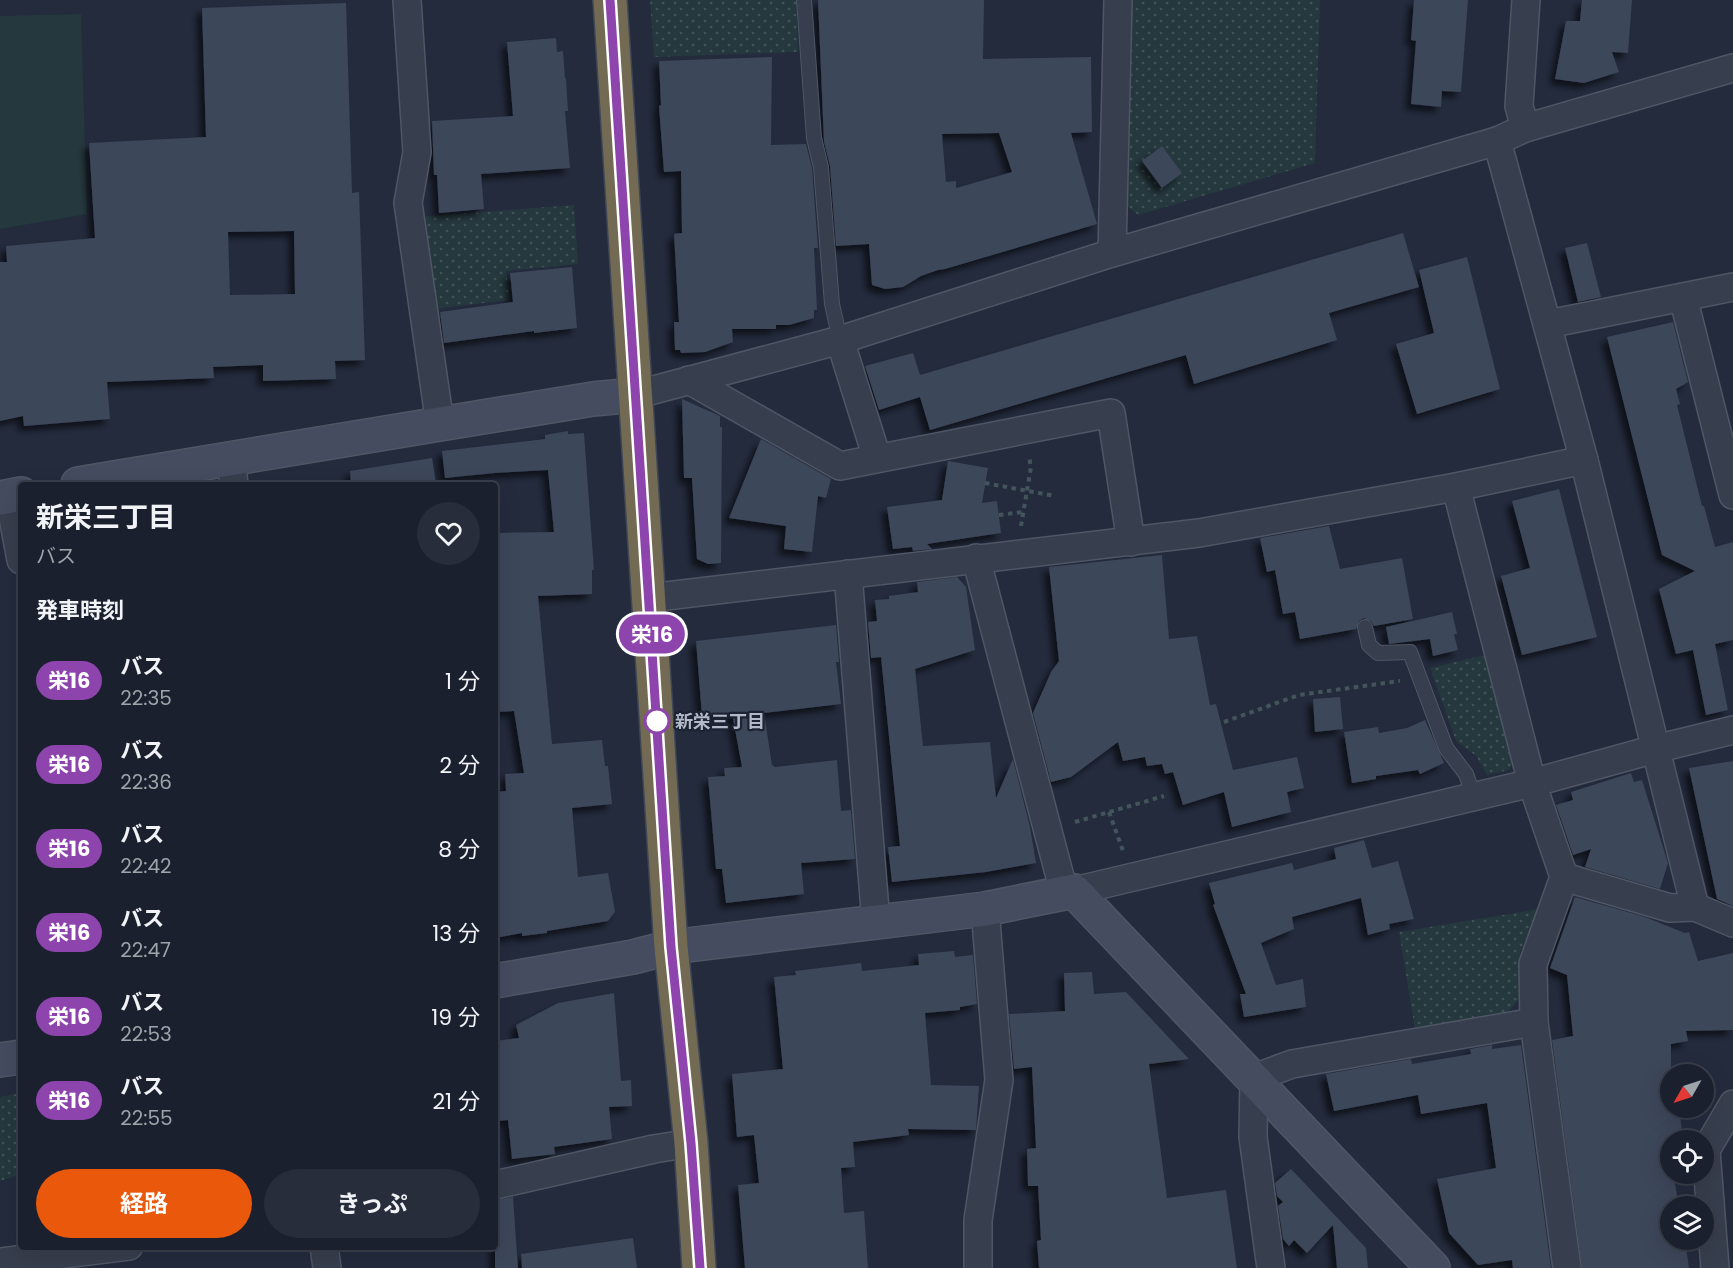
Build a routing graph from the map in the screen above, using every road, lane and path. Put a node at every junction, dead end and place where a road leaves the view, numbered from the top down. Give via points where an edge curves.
1 (407, 0) edge
2 (610, 0) edge
3 (804, 0) edge
4 (1118, 0) edge
5 (1526, 0) edge
6 (1733, 68) edge
7 (1525, 128) junction
8 (1497, 141) junction
9 (1112, 253) junction
10 (1733, 287) edge
11 (1683, 297) junction
12 (1548, 324) junction
13 (840, 340) junction
14 (689, 380) junction
15 (635, 395) junction
16 (440, 424) junction
17 (1023, 430) junction
18 (877, 459) junction
19 (1584, 460) junction
20 (232, 472) edge
21 (104, 482) edge
22 (985, 483) dead end
23 (1456, 487) junction
24 (1027, 492) junction
25 (1733, 495) edge
26 (10, 496) edge
27 (1055, 496) dead end
28 (1023, 512) junction
29 (999, 514) dead end
30 (1020, 532) dead end
31 (1131, 542) junction
32 (18, 543) edge
33 (976, 558) junction
34 (848, 574) junction
35 (649, 598) junction
36 (1365, 627) dead end
37 (1418, 677) junction
38 (1224, 722) dead end
39 (1733, 730) edge
40 (1655, 749) junction
41 (1532, 783) junction
42 (1164, 796) dead end
43 (1474, 797) junction
44 (1109, 812) junction
45 (1072, 823) dead end
46 (1120, 847) dead end
47 (1564, 877) junction
48 (1069, 891) junction
49 (1695, 907) junction
50 (985, 909) junction
51 (1733, 923) edge
52 (876, 924) junction
53 (671, 947) junction
54 (498, 980) edge
55 (1534, 1022) junction
56 (18, 1057) edge
57 (0, 1060) edge
58 (1254, 1078) junction
59 (1733, 1104) edge
60 (691, 1143) junction
61 (498, 1184) edge
62 (97, 1250) edge
63 (325, 1250) edge
64 (0, 1262) edge
65 (327, 1268) edge
66 (699, 1268) edge
67 (978, 1268) edge
68 (1271, 1268) edge
69 (1433, 1268) edge
70 (1567, 1268) edge
71 (1715, 1268) edge

1 - 16 street via 417,152 408,203
2 - 15 highway
3 - 13 lane via 814,138 821,167 832,304
4 - 9 street
5 - 7 street via 1519,106
6 - 7 street
7 - 8 street
8 - 9 street
8 - 12 street
9 - 13 street
10 - 11 street
11 - 12 street
11 - 25 street
12 - 19 street
13 - 14 street
13 - 18 street
14 - 15 street
14 - 18 street via 840,466
15 - 16 street
15 - 35 highway
16 - 20 street
17 - 18 street
17 - 24 path via 1031,467
17 - 31 street via 1111,413
19 - 23 street
19 - 40 street
20 - 21 street
22 - 24 path
23 - 31 street
23 - 41 street
24 - 27 path
24 - 28 path
26 - 32 street
28 - 29 path
28 - 30 path
31 - 33 street
33 - 34 street
33 - 48 street
34 - 35 street
34 - 52 street
35 - 53 highway
36 - 37 lane via 1369,645 1378,653 1410,652
37 - 38 path via 1299,695
37 - 43 lane via 1446,748 1467,774
39 - 40 street
40 - 41 street
40 - 49 street
41 - 43 street
41 - 47 street
42 - 44 path
43 - 48 street
44 - 45 path
44 - 46 path
47 - 49 street via 1670,908
47 - 55 street via 1533,964
48 - 50 street
48 - 58 street
49 - 51 street
50 - 52 street
50 - 67 street via 999,1080 978,1220
52 - 53 street
53 - 54 street
53 - 60 highway
55 - 58 street via 1292,1064
55 - 70 street
56 - 57 street
58 - 68 street via 1253,1137
58 - 69 street
59 - 71 street via 1706,1150
60 - 61 street
60 - 66 highway
62 - 64 street
63 - 65 street

